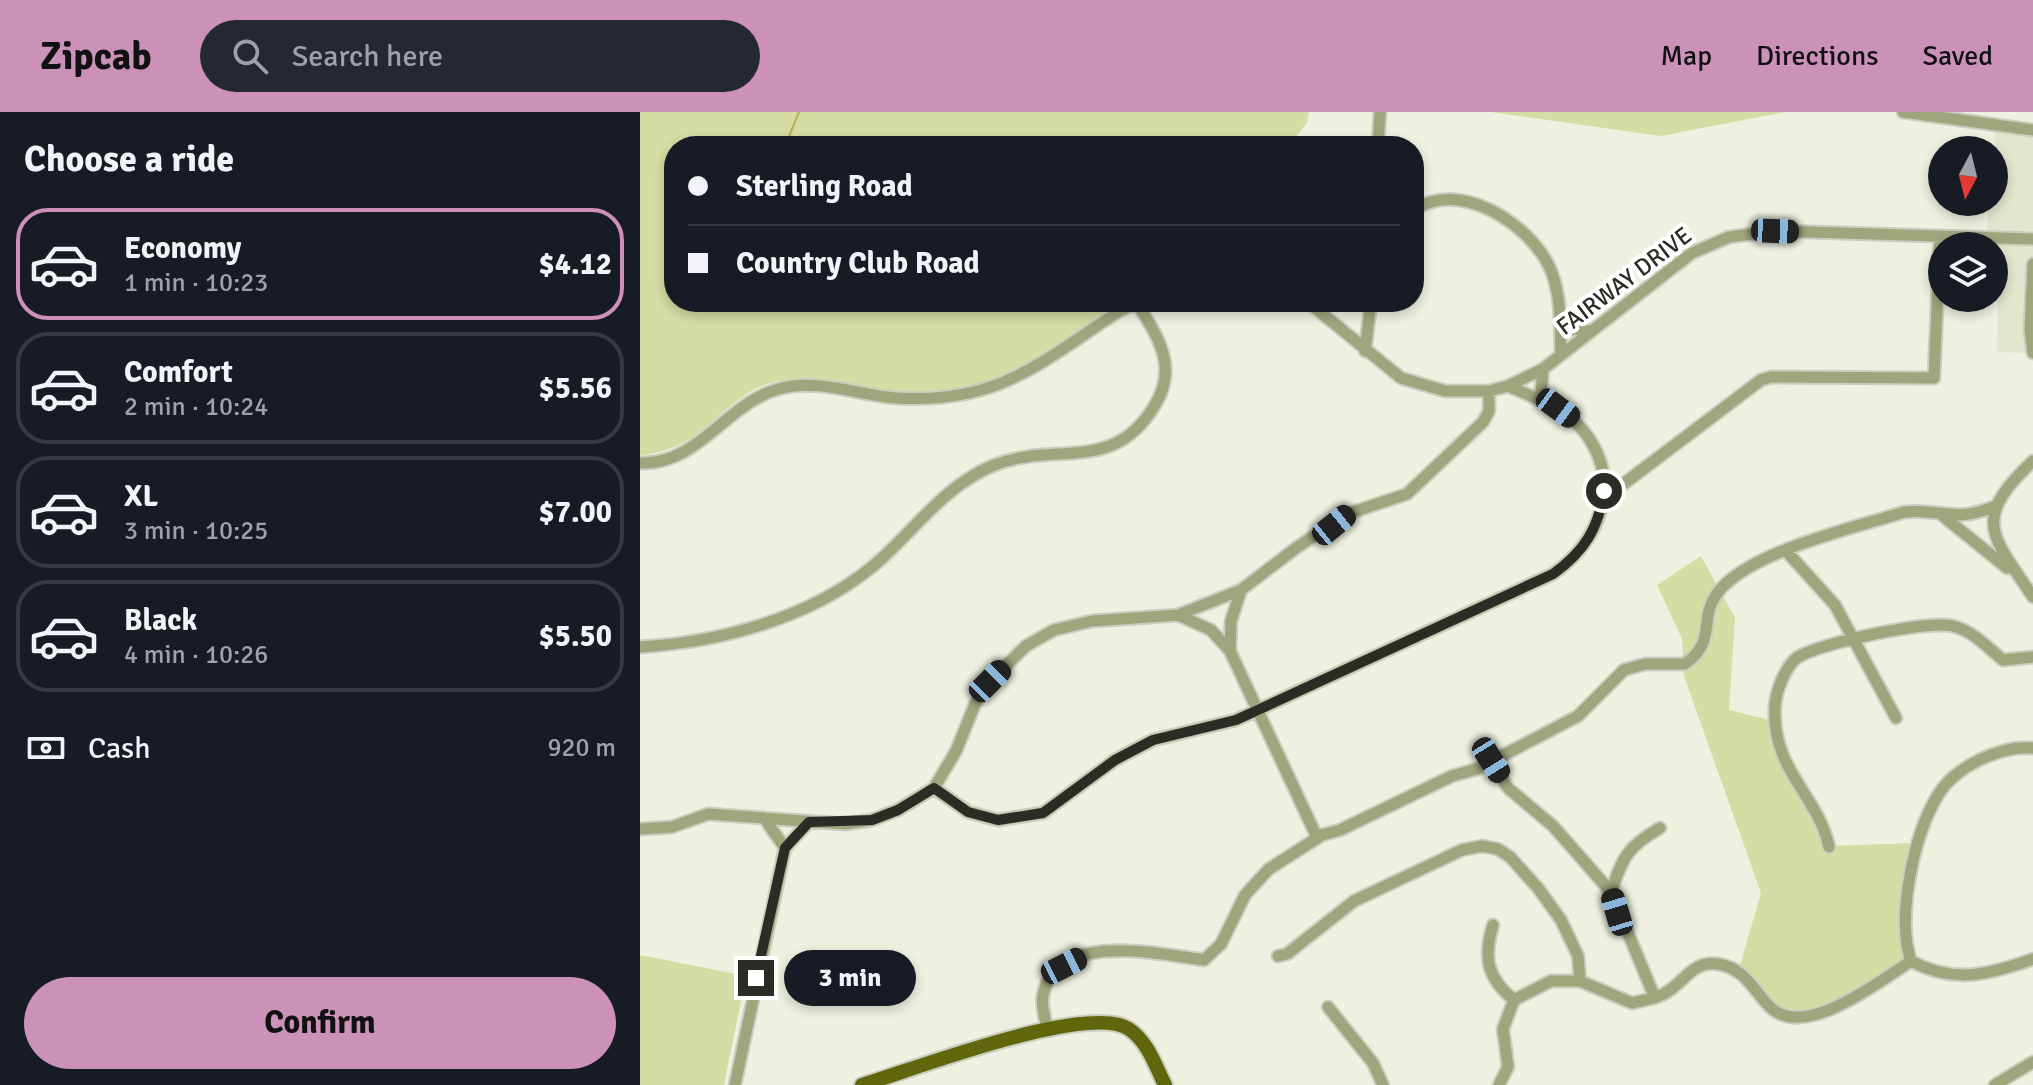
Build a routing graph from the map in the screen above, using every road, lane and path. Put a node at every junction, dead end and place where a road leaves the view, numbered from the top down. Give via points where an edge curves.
1 (1380, 112) edge
2 (1903, 112) edge
3 (2033, 130) edge
4 (1379, 136) edge
5 (1424, 205) edge
6 (1928, 237) edge
7 (2008, 238) edge
8 (2033, 239) edge
9 (2033, 264) edge
10 (1118, 312) edge
11 (1145, 312) edge
12 (1320, 312) edge
13 (1370, 312) edge
14 (1937, 312) edge
15 (1560, 317) junction
16 (1592, 331) junction
17 (1365, 351) junction
18 (2033, 353) edge
19 (1561, 355) junction
20 (1543, 369) junction
21 (1508, 386) junction
22 (1489, 391) junction
23 (1558, 408) junction
24 (2033, 461) edge
25 (640, 463) edge
26 (1604, 491) junction
27 (1996, 506) junction
28 (1942, 515) junction
29 (1787, 552) junction
30 (2020, 578) junction
31 (1241, 590) junction
32 (2033, 597) edge
33 (1178, 615) junction
34 (1854, 640) junction
35 (640, 647) edge
36 (1230, 651) junction
37 (2033, 657) edge
38 (1257, 711) junction
39 (1896, 718) dead end
40 (2033, 748) edge
41 (1491, 760) junction
42 (934, 788) junction
43 (764, 818) junction
44 (809, 822) junction
45 (1660, 828) dead end
46 (640, 829) edge
47 (1322, 835) junction
48 (1829, 847) dead end
49 (785, 848) junction
50 (1611, 892) junction
51 (1493, 925) dead end
52 (1278, 956) dead end
53 (2033, 959) edge
54 (1911, 961) junction
55 (1580, 981) junction
56 (1655, 998) junction
57 (1514, 1000) junction
58 (1328, 1007) dead end
59 (1047, 1029) junction
60 (2033, 1062) edge
61 (735, 1085) edge
62 (862, 1085) edge
63 (1165, 1085) edge
64 (1383, 1085) edge
65 (1499, 1085) edge
66 (1995, 1085) edge

1 - 4 street
2 - 3 street
5 - 15 street via 1458,201 1514,224 1549,265
6 - 16 street, FAIRWAY DRIVE via 1775,231 1729,237 1692,253
7 - 8 street, FAIRWAY DRIVE
9 - 18 street
10 - 25 street via 994,389 950,399 894,398 822,386 780,388 738,408 683,453
11 - 35 street via 1162,342 1167,366 1155,406 1124,439 1101,451 1032,455 993,466 941,498 874,566 811,605 734,634
12 - 17 street, FAIRWAY DRIVE
13 - 17 street
14 - 26 street via 1934,378 1761,380 1622,485
15 - 16 street via 1573,329
15 - 19 street
16 - 19 street, FAIRWAY DRIVE
17 - 22 street, FAIRWAY DRIVE via 1401,378 1421,385
19 - 20 street, FAIRWAY DRIVE
20 - 21 street, FAIRWAY DRIVE
20 - 23 street via 1541,392
21 - 22 street, FAIRWAY DRIVE
21 - 23 street
22 - 31 street via 1483,422 1407,494 1347,514
23 - 26 street via 1588,437
24 - 27 street via 2004,489
26 - 38 street via 1589,541 1553,574
27 - 28 street via 1972,516
27 - 30 street via 2000,550
28 - 29 street via 1904,512
28 - 30 street
29 - 34 street via 1827,594
29 - 41 street via 1731,578 1714,597 1705,645 1685,664 1624,670 1578,716
30 - 32 street
31 - 33 street
31 - 36 street via 1231,621
33 - 36 street via 1211,630
33 - 42 street via 1092,621 1054,630 1026,646 975,704
34 - 37 street via 1938,624 1974,635 2003,660
34 - 39 street
34 - 48 street via 1797,658 1783,677 1775,705 1779,746 1790,775 1827,833
36 - 38 street
38 - 42 street via 1153,740 1115,760 1059,805 1022,819 998,820 968,812
38 - 47 street via 1315,833
40 - 54 street via 1990,755 1957,773 1939,794 1913,866 1904,927
41 - 47 street
41 - 50 street via 1508,788 1553,826
42 - 44 street via 872,820
43 - 44 street
43 - 46 street via 708,814 672,827
43 - 49 street
44 - 49 street
45 - 50 street via 1635,842 1624,856
47 - 59 street via 1269,869 1245,895 1221,944 1204,960 1122,949 1091,952 1064,966 1050,976 1044,990
49 - 61 street
50 - 56 street
51 - 57 street via 1486,958 1491,976
52 - 55 street via 1354,901 1462,850 1482,846 1510,857 1538,888 1578,956
53 - 54 street via 1959,976 1936,974
54 - 56 street via 1859,995 1800,1018 1775,1011 1753,983 1719,964 1684,975
55 - 56 street via 1632,1003
55 - 57 street via 1551,981
57 - 65 street via 1503,1029 1508,1067
58 - 64 street via 1373,1063
59 - 62 main road
59 - 63 main road via 1085,1021 1127,1027 1145,1043
60 - 66 street

